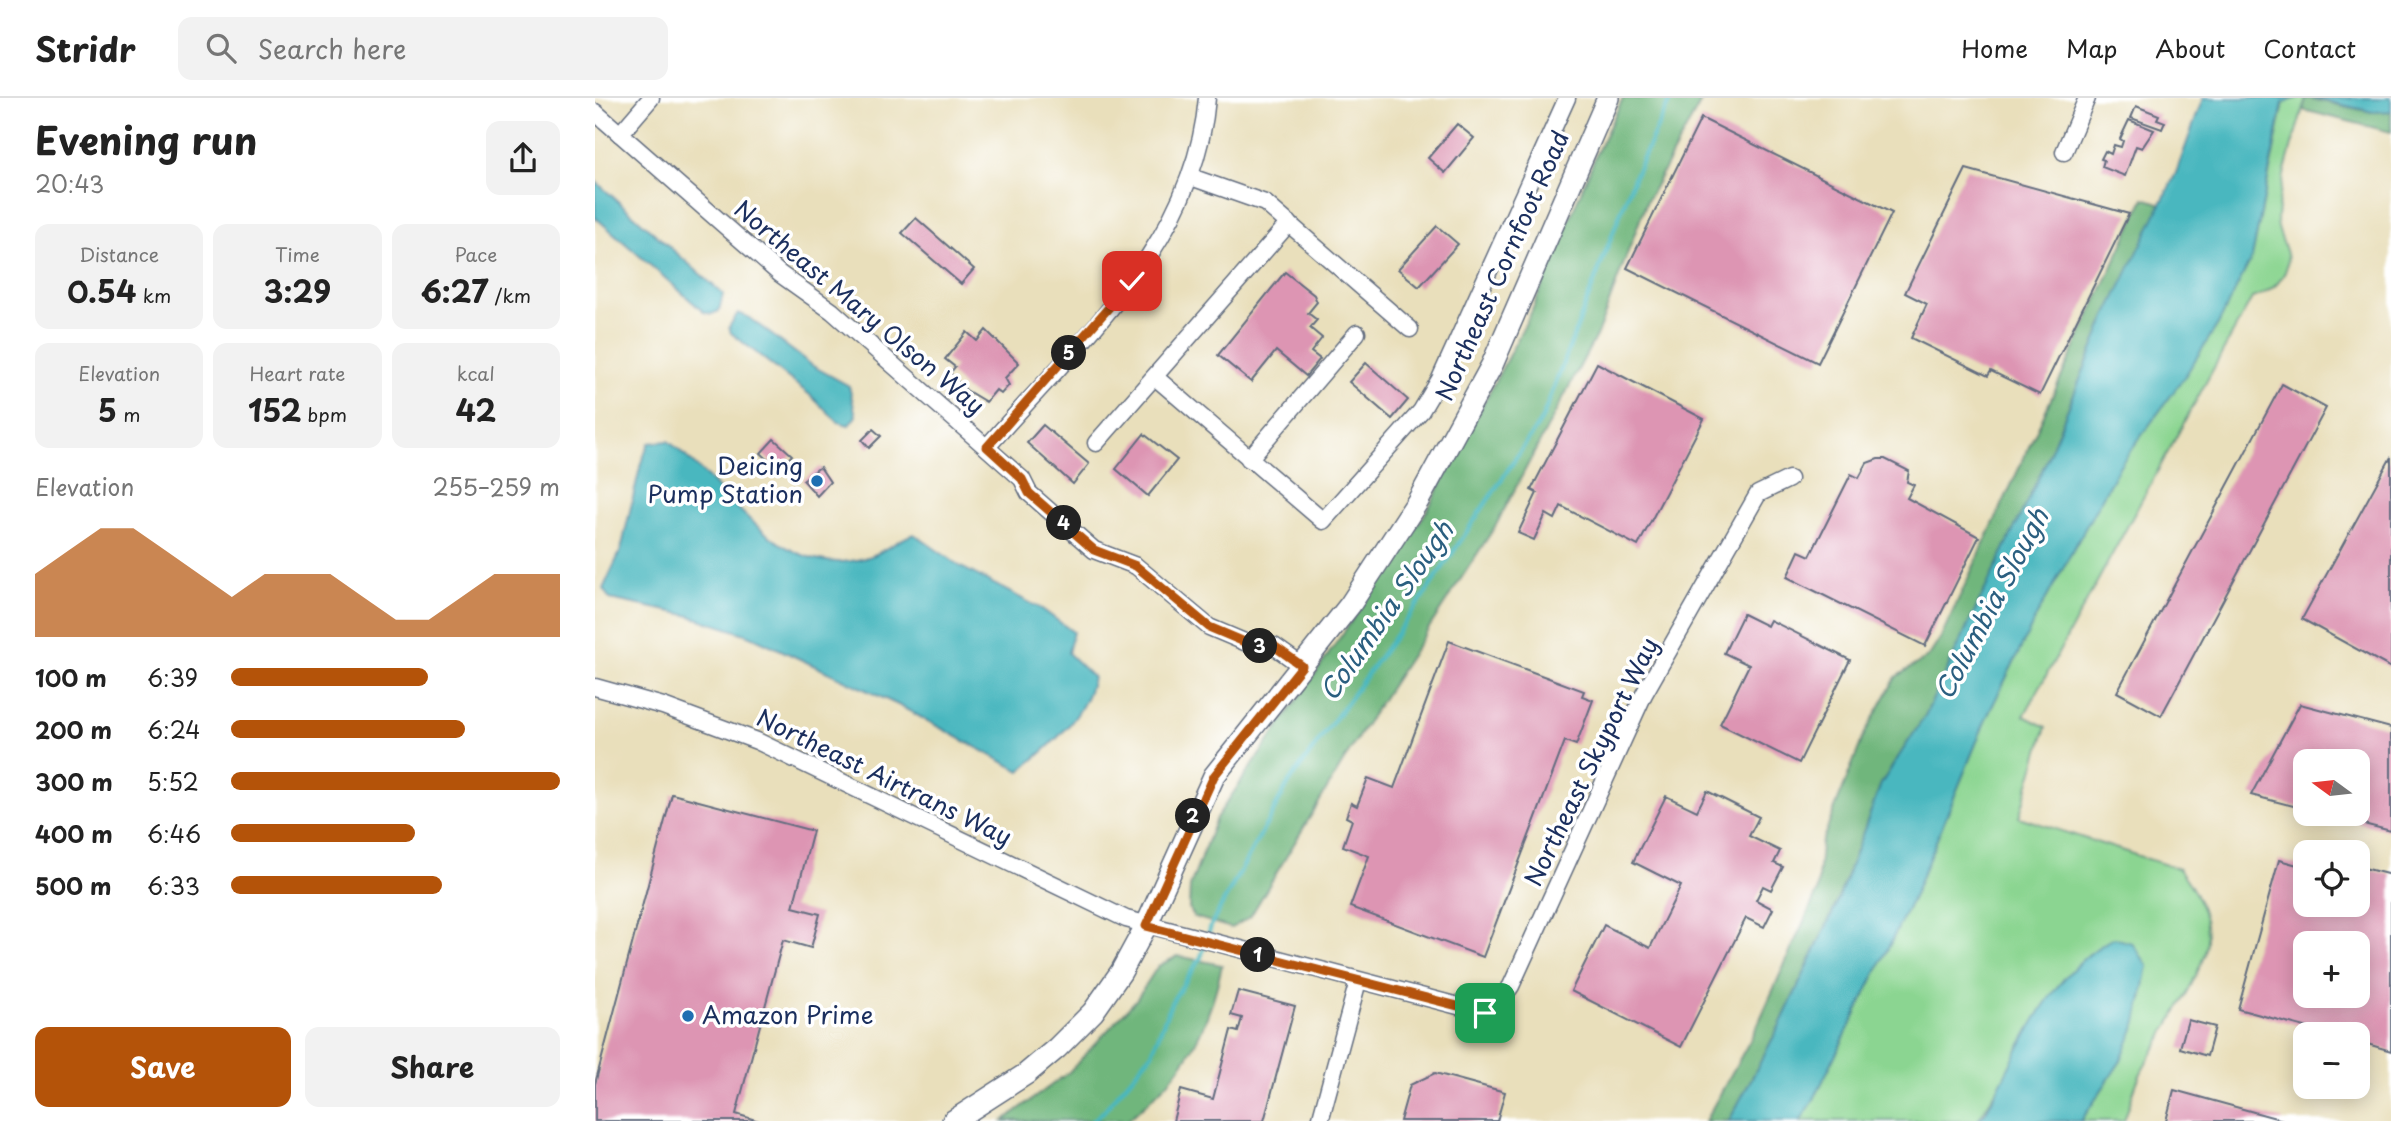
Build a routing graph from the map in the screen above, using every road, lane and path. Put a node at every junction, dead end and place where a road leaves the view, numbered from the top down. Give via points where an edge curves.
1 (651, 98) edge
2 (1207, 98) edge
3 (1567, 98) edge
4 (1608, 98) edge
5 (2087, 98) edge
6 (595, 111) edge
7 (620, 134) junction
8 (2064, 152) dead end
9 (1191, 177) junction
10 (1289, 223) junction
11 (1410, 329) dead end
12 (1357, 333) dead end
13 (1155, 376) junction
14 (1096, 443) dead end
15 (987, 447) junction
16 (1249, 459) junction
17 (1790, 478) dead end
18 (1302, 666) junction
19 (595, 687) edge
20 (1146, 926) junction
21 (1358, 981) junction
22 (1495, 1009) joint
23 (953, 1121) edge
24 (1320, 1121) edge

1 - 7 street
2 - 9 street
3 - 16 street via 1440,379 1421,411 1323,521
4 - 18 street, Northeast Cornfoot Road via 1475,399 1387,552
5 - 8 street
6 - 7 street, Northeast Mary Olson Way
7 - 15 street, Northeast Mary Olson Way
9 - 10 street via 1253,197
9 - 15 street via 1160,241 1132,281
10 - 11 street
10 - 13 street
12 - 16 street
13 - 14 street
13 - 16 street
15 - 18 street, Northeast Mary Olson Way via 1022,479 1029,493 1094,550 1136,566 1209,627 1254,646 1274,646
17 - 22 street, Northeast Skyport Way via 1758,494 1644,694 1511,986
18 - 20 street, Northeast Cornfoot Road via 1214,776
19 - 20 street, Northeast Airtrans Way via 757,741 1105,911
20 - 21 street, Northeast Airtrans Way
20 - 23 street, Northeast Cornfoot Road via 1121,972 1077,1030 1026,1074
21 - 22 street, Northeast Airtrans Way via 1478,1012
21 - 24 street

